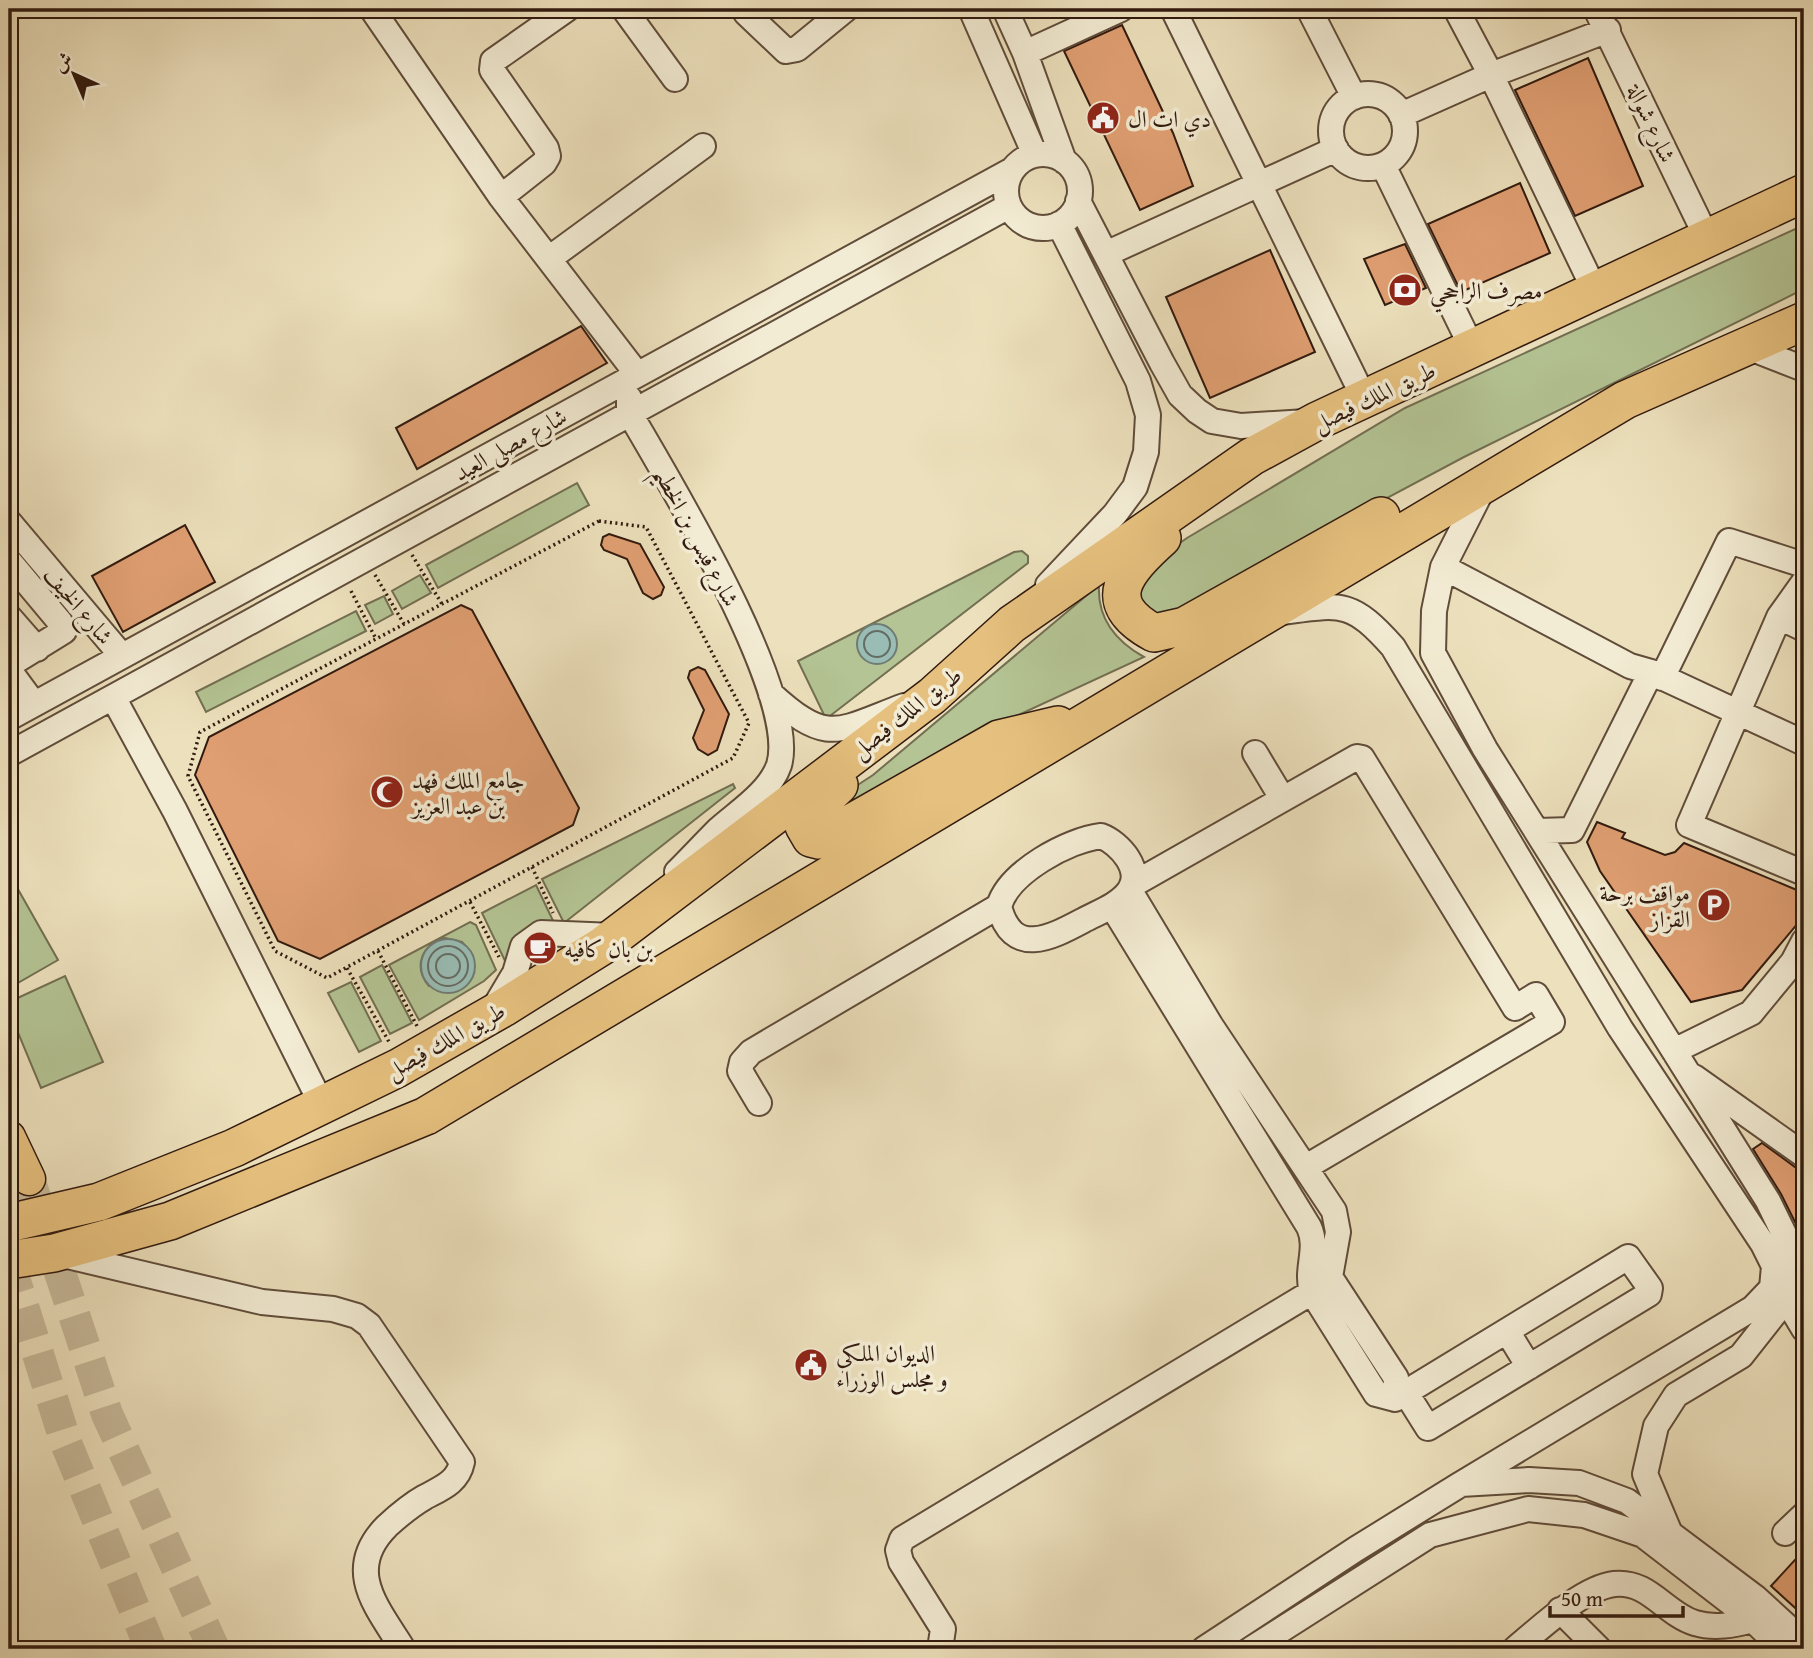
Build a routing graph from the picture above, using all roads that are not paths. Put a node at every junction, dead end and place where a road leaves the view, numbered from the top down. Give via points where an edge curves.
1 (372, 9) edge
2 (567, 9) edge
3 (625, 9) edge
4 (846, 9) edge
5 (971, 9) edge
6 (1005, 9) edge
7 (1121, 9) edge
8 (1172, 9) edge
9 (1309, 9) edge
10 (1456, 9) edge
11 (1596, 9) edge
12 (746, 13) dead end
13 (1608, 30) junction
14 (1025, 53) junction
15 (1492, 75) junction
16 (675, 79) dead end
17 (1354, 97) junction
18 (1401, 115) junction
19 (703, 146) dead end
20 (1336, 149) junction
21 (1035, 155) junction
22 (1064, 161) junction
23 (1383, 165) junction
24 (1012, 170) junction
25 (1260, 181) junction
26 (1804, 193) edge
27 (500, 197) junction
28 (1078, 201) junction
29 (1009, 206) junction
30 (1059, 224) junction
31 (1706, 237) junction
32 (1108, 253) junction
33 (550, 258) junction
34 (1596, 293) junction
35 (1804, 321) edge
36 (1745, 346) junction
37 (1474, 350) junction
38 (1804, 369) edge
39 (632, 377) junction
40 (1365, 400) junction
41 (1625, 400) junction
42 (629, 412) junction
43 (1317, 421) junction
44 (1251, 457) junction
45 (1487, 480) junction
46 (9, 522) edge
47 (9, 561) edge
48 (1804, 565) edge
49 (1443, 567) junction
50 (1804, 582) edge
51 (1267, 614) junction
52 (9, 617) edge
53 (1779, 617) junction
54 (1012, 624) junction
55 (1804, 629) edge
56 (37, 649) junction
57 (122, 656) junction
58 (9, 668) edge
59 (1656, 675) junction
60 (771, 694) junction
61 (113, 697) junction
62 (34, 704) junction
63 (919, 706) junction
64 (1737, 714) junction
65 (1094, 716) junction
66 (9, 718) edge
67 (1804, 743) edge
68 (1255, 753) dead end
69 (9, 754) edge
70 (1282, 798) junction
71 (1537, 831) junction
72 (1804, 873) edge
73 (1125, 894) junction
74 (999, 906) junction
75 (598, 937) junction
76 (1804, 940) edge
77 (488, 1017) junction
78 (535, 1050) junction
79 (1679, 1061) junction
80 (321, 1103) junction
81 (759, 1103) dead end
82 (9, 1137) edge
83 (1804, 1155) edge
84 (1306, 1167) junction
85 (29, 1179) tunnel mouth
86 (9, 1223) edge
87 (54, 1252) junction
88 (9, 1260) edge
89 (1312, 1292) junction
90 (1786, 1299) junction
91 (1804, 1329) edge
92 (1507, 1331) junction
93 (1529, 1367) junction
94 (1401, 1396) junction
95 (1461, 1484) junction
96 (1804, 1515) edge
97 (1669, 1531) junction
98 (1785, 1533) dead end
99 (1560, 1610) junction
100 (1753, 1620) junction
101 (1804, 1642) edge
102 (1264, 1646) edge
103 (403, 1649) edge
104 (940, 1649) edge
105 (1204, 1649) edge
106 (1516, 1649) edge
107 (1599, 1649) edge
108 (1783, 1649) edge

1 - 27 street
2 - 27 street via 493,61 492,70 548,156
3 - 16 street
4 - 12 street via 797,49 786,51
5 - 21 street
6 - 14 street
7 - 14 street
8 - 25 street
9 - 17 street
10 - 15 street
11 - 13 street, شارع شوالة
13 - 15 street
13 - 31 street, شارع شوالة
14 - 22 street
15 - 18 street
15 - 34 street
17 - 18 street via 1378,95
17 - 20 street via 1336,114 1332,137
18 - 23 street via 1404,141
19 - 33 street
20 - 23 street via 1351,164
20 - 25 street
21 - 22 street
21 - 24 street
22 - 28 street via 1078,178
23 - 37 street
24 - 29 street via 1006,188
24 - 39 street, شارع مصلى العيد
25 - 32 street
25 - 40 street
26 - 31 highway, طريق الملك فيصل
27 - 33 street
28 - 30 street
28 - 32 street
29 - 30 street via 1025,223 1036,227
29 - 42 street, شارع مصلى العيد
30 - 54 street via 1138,381 1148,415 1146,452 1135,487 1115,514
31 - 34 highway, طريق الملك فيصل
32 - 43 street via 1162,363 1180,395 1196,411 1212,421 1241,426
33 - 39 street
34 - 37 highway, طريق الملك فيصل
35 - 36 highway
36 - 38 street
36 - 41 highway
37 - 40 highway, طريق الملك فيصل
39 - 42 street, شارع قيس بن الخطيم
39 - 57 street, شارع مصلى العيد
40 - 43 highway, طريق الملك فيصل
41 - 44 highway via 1430,488 1185,626 1154,633 1138,625 1122,605 1121,586 1132,565
41 - 45 highway
42 - 60 street, شارع قيس بن الخطيم via 736,609
42 - 61 street, شارع مصلى العيد
43 - 44 highway, طريق الملك فيصل
44 - 54 highway, طريق الملك فيصل
45 - 49 street
45 - 51 highway
46 - 57 street, شارع الخيف
47 - 56 street via 64,631
48 - 59 street via 1729,541
49 - 59 street via 1630,666
49 - 71 street via 1434,611 1433,653 1485,749
50 - 53 street
51 - 65 highway
51 - 95 street via 1347,608 1372,624 1393,647 1620,1028 1719,1174 1774,1266 1772,1288 1753,1308
52 - 56 street
53 - 55 street
53 - 64 street
54 - 63 highway, طريق الملك فيصل
56 - 58 street
57 - 62 street, شارع مصلى العيد
58 - 62 street
59 - 64 street
59 - 71 street via 1572,830
60 - 63 street via 807,724 823,731 841,730
60 - 75 street, شارع قيس بن الخطيم via 781,740 779,765 765,788
61 - 69 street, شارع مصلى العيد
61 - 80 street
62 - 66 street, شارع مصلى العيد
63 - 65 highway via 807,819 804,826 811,838 832,834 999,739
63 - 75 highway, طريق الملك فيصل
64 - 67 street
64 - 72 street via 1689,825
65 - 78 highway
68 - 70 street
70 - 73 street
70 - 84 street via 1357,757 1366,761 1515,1008 1536,995 1552,1022
71 - 79 street
73 - 74 street via 1050,939 1035,941 1012,930 1002,919
73 - 74 street via 1131,867 1115,842 1101,836 1084,838 1013,881
73 - 84 street
73 - 89 street via 1310,1227 1315,1238
74 - 81 street via 751,1052 741,1074
75 - 77 highway, طريق الملك فيصل
75 - 77 street via 533,936 523,946 511,981
75 - 78 highway via 635,943 643,953 641,959 580,1017
76 - 79 street via 1793,962 1751,1013
77 - 80 highway, طريق الملك فيصل via 398,1068
78 - 87 highway via 426,1116 258,1187 170,1221
79 - 83 street
79 - 90 street via 1768,1201 1787,1240 1792,1272
80 - 86 highway, طريق الملك فيصل via 234,1148 99,1202
82 - 85 main road
84 - 94 street via 1334,1211 1338,1232 1330,1277 1396,1378
87 - 88 highway
87 - 103 street via 262,1301 345,1311 369,1325 462,1462 456,1478 401,1513 378,1535 366,1555 364,1574 371,1596
89 - 94 street via 1376,1394
89 - 104 street via 902,1539 898,1549 901,1562 943,1629
90 - 91 street
90 - 97 street via 1741,1356 1676,1395 1656,1426 1645,1474
92 - 93 street
92 - 93 street via 1628,1257 1650,1287 1649,1294
92 - 94 street
93 - 94 street via 1428,1428
95 - 97 street via 1578,1483 1627,1501
95 - 105 street
96 - 98 street
97 - 101 street via 1756,1598
99 - 100 street via 1611,1584 1625,1584 1642,1588 1693,1623 1723,1627
99 - 106 street
99 - 107 street
100 - 102 street via 1643,1535 1584,1515 1528,1508 1430,1535
100 - 108 street

